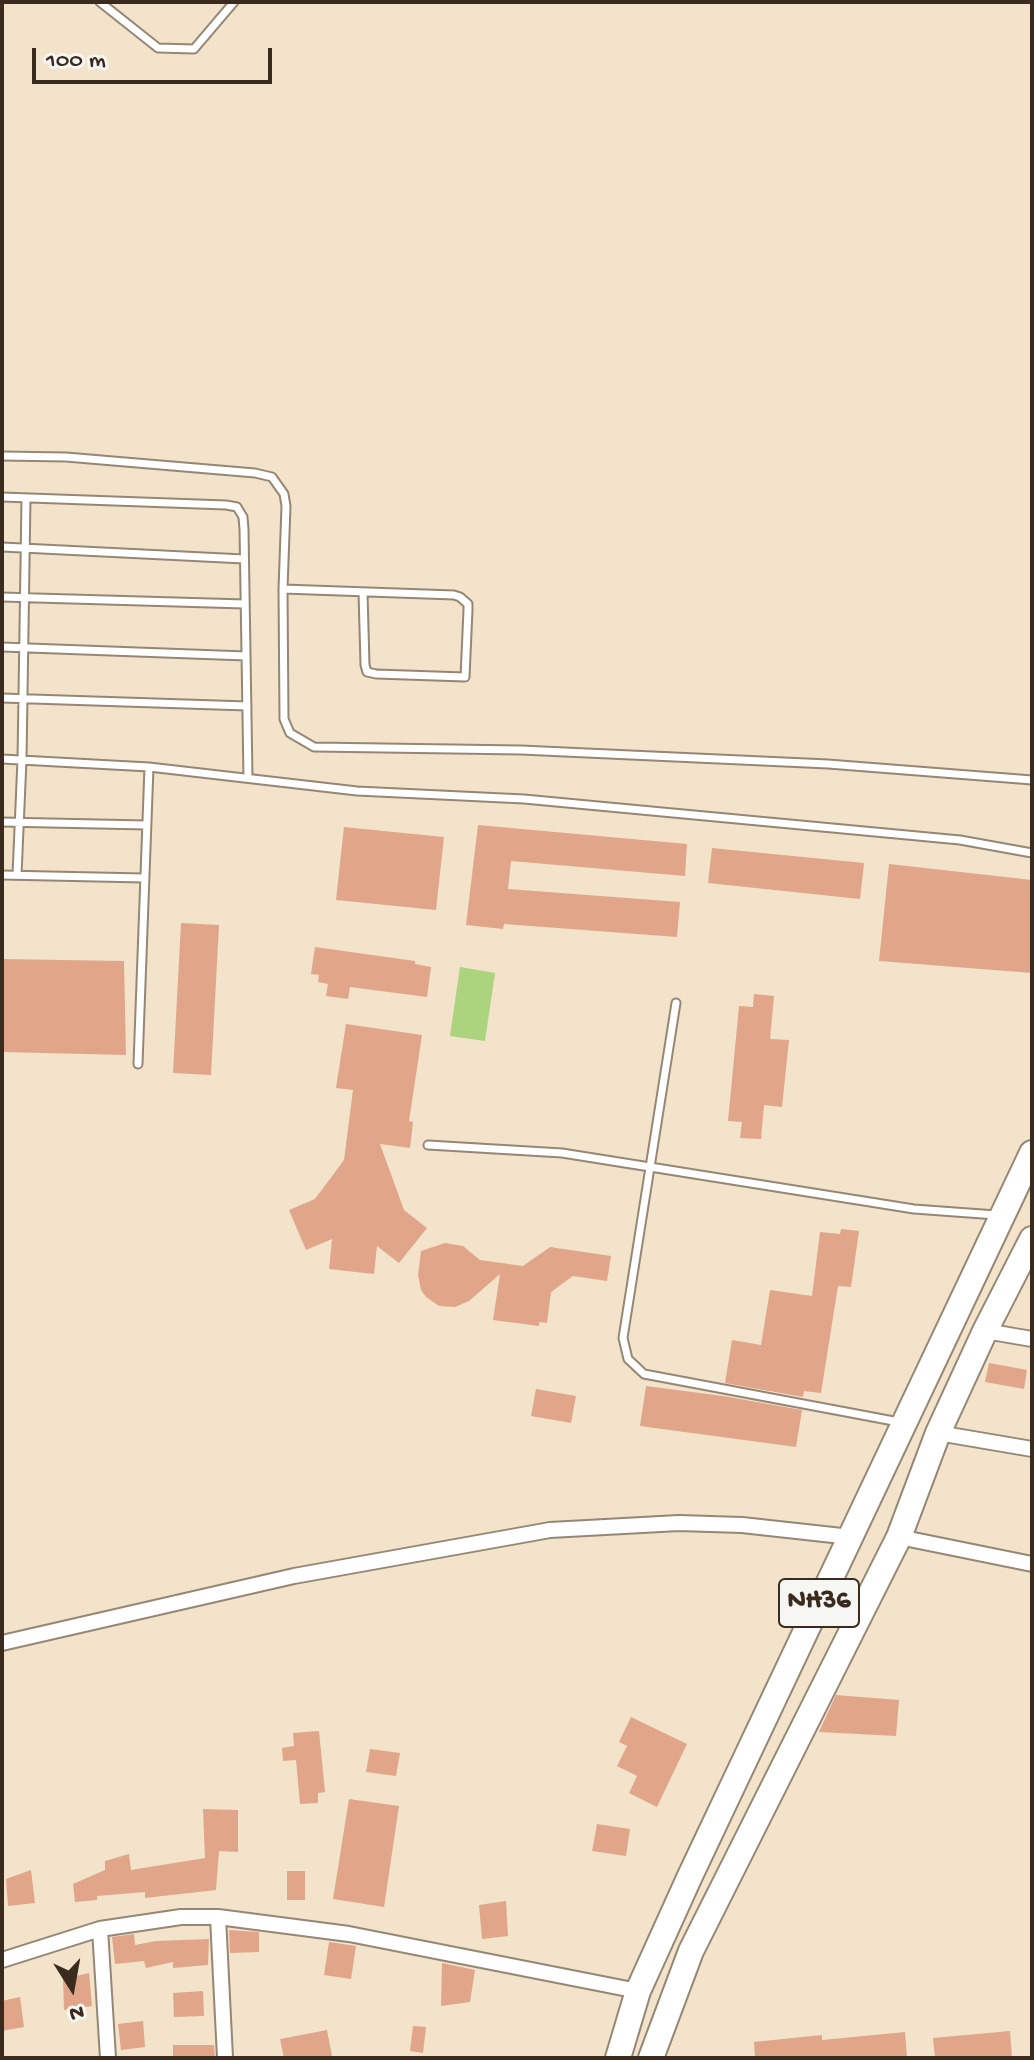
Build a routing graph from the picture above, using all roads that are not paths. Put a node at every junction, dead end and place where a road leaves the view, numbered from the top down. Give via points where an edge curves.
1 (100, 2) edge
2 (234, 2) edge
3 (2, 456) edge
4 (2, 497) edge
5 (26, 498) junction
6 (2, 547) edge
7 (25, 548) junction
8 (244, 559) junction
9 (283, 589) junction
10 (363, 592) junction
11 (2, 597) edge
12 (25, 598) junction
13 (245, 604) junction
14 (2, 647) edge
15 (24, 648) junction
16 (246, 656) junction
17 (2, 698) edge
18 (23, 699) junction
19 (247, 706) junction
20 (2, 759) edge
21 (22, 760) junction
22 (149, 767) junction
23 (248, 778) junction
24 (1032, 780) edge
25 (2, 822) edge
26 (20, 822) junction
27 (146, 825) junction
28 (1032, 853) edge
29 (2, 875) edge
30 (17, 875) junction
31 (144, 878) junction
32 (676, 1003) dead end
33 (138, 1064) dead end
34 (428, 1145) dead end
35 (1032, 1153) edge
36 (649, 1168) junction
37 (1002, 1216) junction
38 (1032, 1239) edge
39 (985, 1331) junction
40 (1032, 1339) edge
41 (905, 1423) junction
42 (938, 1433) junction
43 (1032, 1449) edge
44 (851, 1537) junction
45 (899, 1537) junction
46 (1032, 1564) edge
47 (2, 1643) edge
48 (218, 1917) junction
49 (100, 1929) junction
50 (2, 1960) edge
51 (638, 1991) junction
52 (108, 2058) edge
53 (225, 2058) edge
54 (618, 2058) edge
55 (651, 2058) edge

1 - 2 lane via 158,48 194,49
3 - 9 lane via 272,477 286,506
4 - 5 lane
5 - 7 lane
5 - 8 lane via 237,507 243,517
6 - 7 lane
7 - 8 lane
7 - 12 lane
8 - 13 lane
9 - 10 lane
9 - 24 lane via 284,719 290,733 314,747 828,764
10 - 10 lane via 367,672 465,677 465,600 454,595
11 - 12 lane
12 - 13 lane
12 - 15 lane
13 - 16 lane
14 - 15 lane
15 - 16 lane
15 - 18 lane
16 - 19 lane
17 - 18 lane
18 - 19 lane
18 - 21 lane
19 - 23 lane
20 - 21 lane
21 - 22 lane
21 - 26 lane
22 - 23 lane
22 - 27 lane
23 - 28 lane via 929,837
25 - 26 lane
26 - 27 lane
26 - 30 lane
27 - 31 lane
29 - 30 lane
30 - 31 lane
31 - 33 lane
32 - 36 lane
34 - 36 lane via 562,1153
35 - 37 highway, NH36
36 - 37 lane via 914,1209
36 - 41 lane via 623,1338 628,1359 644,1374
37 - 41 highway, NH36
38 - 39 highway, NH36
39 - 40 street
39 - 42 highway, NH36
41 - 44 highway, NH36
42 - 43 street
42 - 45 highway, NH36
44 - 47 street via 711,1524 550,1530 294,1576
44 - 51 highway, NH36
45 - 46 street
45 - 55 highway, NH36 via 691,1951
48 - 49 street
48 - 51 street via 349,1934
48 - 53 street
49 - 50 street
49 - 52 street
51 - 54 highway, NH36

